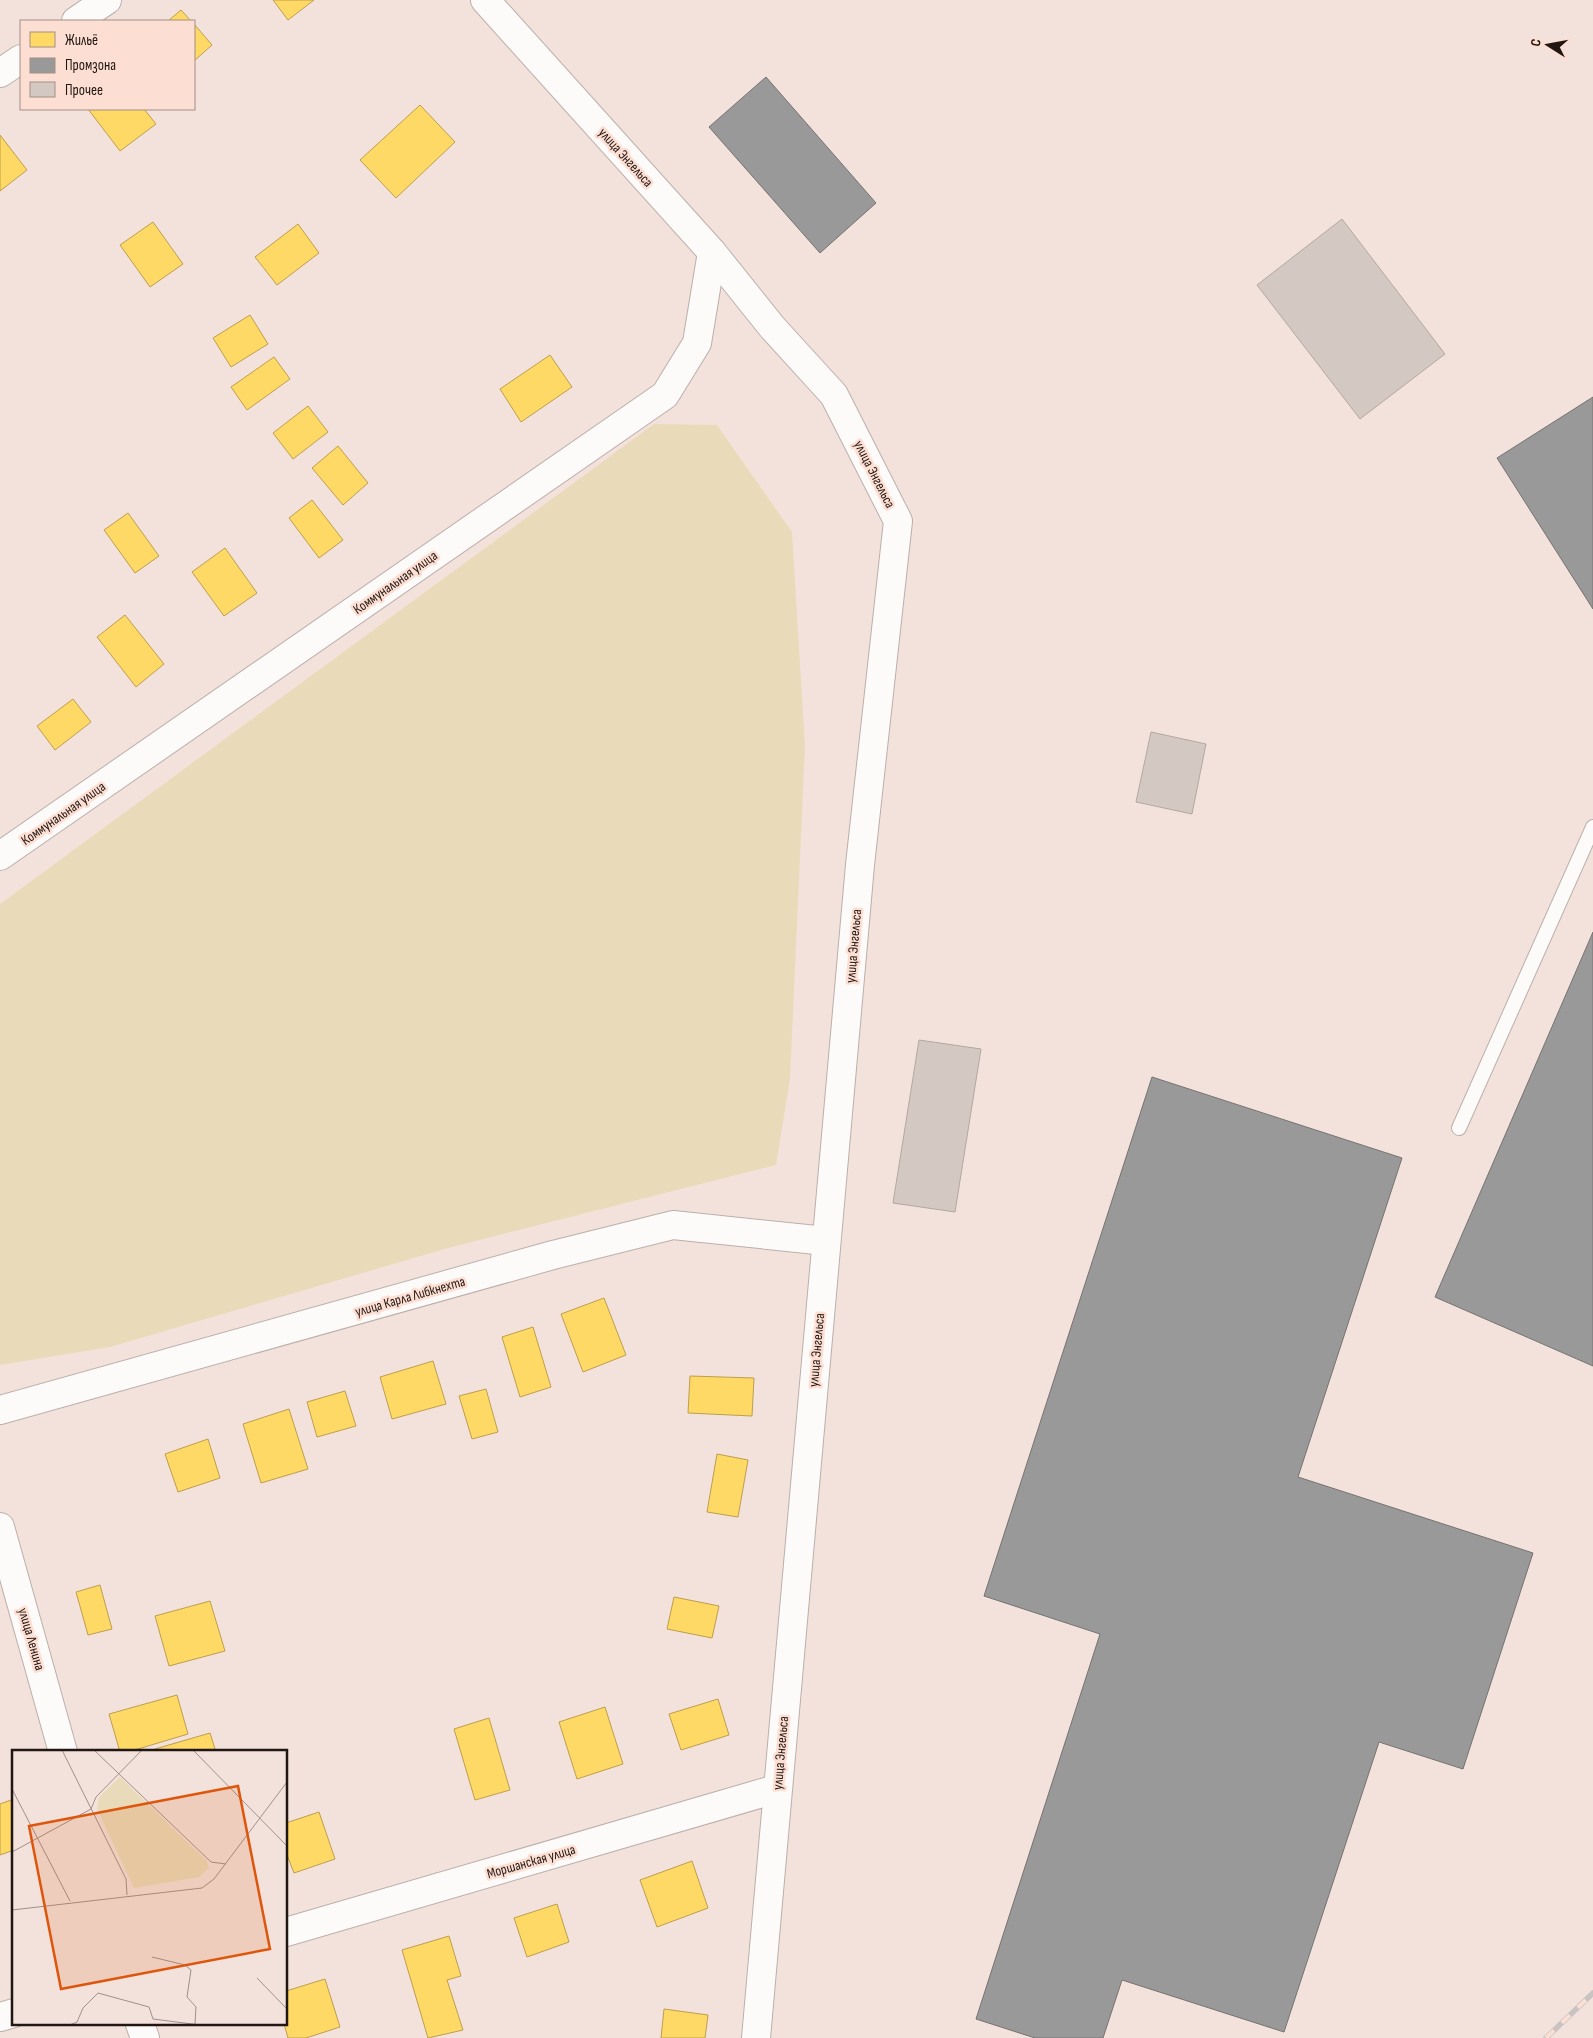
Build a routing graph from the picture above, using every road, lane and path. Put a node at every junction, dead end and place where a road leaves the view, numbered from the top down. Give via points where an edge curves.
1 (106, 0) edge
2 (486, 0) edge
3 (77, 20) edge
4 (20, 60) edge
5 (0, 73) edge
6 (712, 252) junction
7 (1593, 828) edge
8 (0, 856) edge
9 (1459, 1128) dead end
10 (826, 1240) junction
11 (0, 1410) edge
12 (0, 1527) edge
13 (62, 1750) edge
14 (776, 1790) junction
15 (288, 1931) edge
16 (756, 2038) edge

1 - 3 street
2 - 6 street, улица Энгельса
4 - 5 street
6 - 8 street, Коммунальная улица via 697,343 665,396
6 - 10 street, улица Энгельса via 772,327 834,396 898,521 860,866
7 - 9 lane
10 - 11 street, улица Карла Либкнехта via 673,1224
10 - 14 street, улица Энгельса
12 - 13 street, улица Ленина
14 - 15 street, Моршанская улица
14 - 16 street, улица Энгельса

